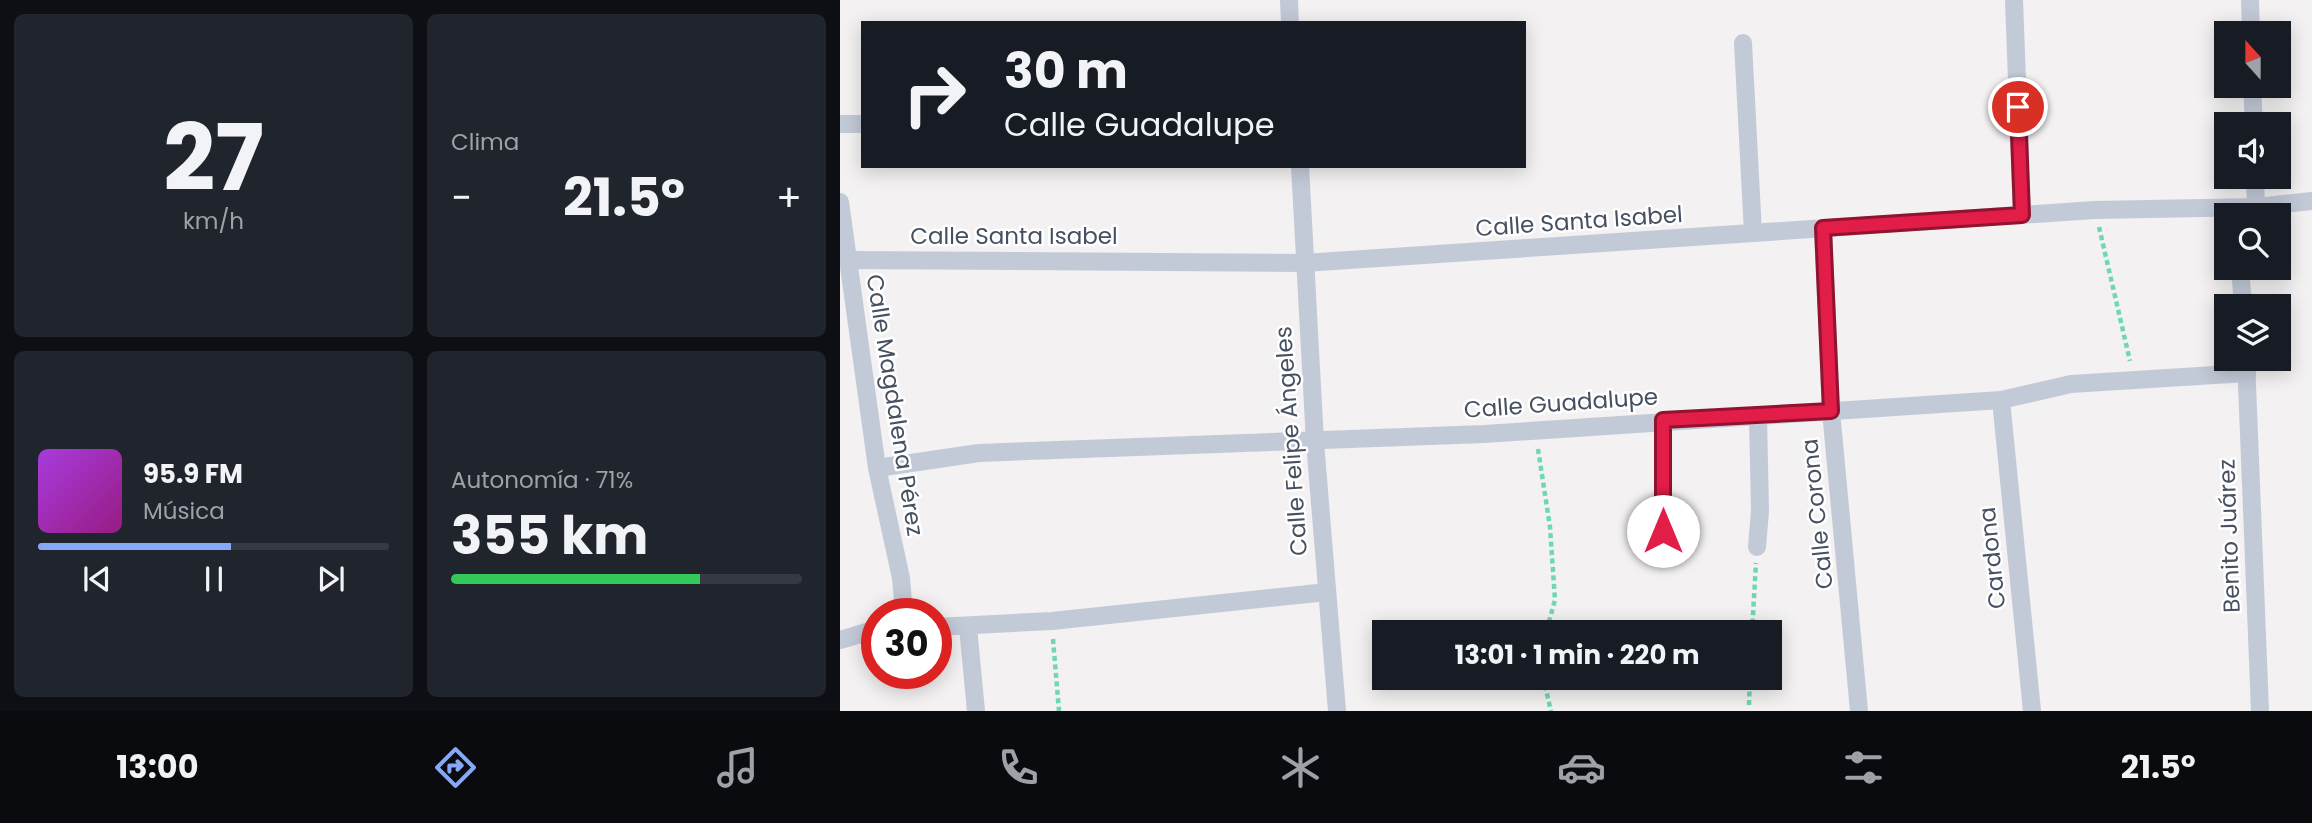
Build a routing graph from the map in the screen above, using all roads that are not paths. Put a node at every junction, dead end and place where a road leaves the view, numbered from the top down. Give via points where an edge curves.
1 (1289, 0) edge
2 (2014, 0) edge
3 (2250, 0) edge
4 (1290, 21) edge
5 (2251, 21) edge
6 (1743, 43) dead end
7 (840, 124) edge
8 (861, 124) edge
9 (1300, 168) edge
10 (2312, 201) edge
11 (840, 202) edge
12 (2290, 203) edge
13 (2214, 211) edge
14 (2022, 215) junction
15 (1823, 228) junction
16 (1753, 233) junction
17 (848, 260) junction
18 (1304, 263) junction
19 (2214, 370) edge
20 (2247, 371) edge
21 (2001, 400) junction
22 (1831, 411) junction
23 (1758, 416) junction
24 (1663, 420) junction
25 (1315, 442) junction
26 (877, 468) junction
27 (1663, 531) dead end
28 (1757, 547) road end
29 (1327, 592) junction
30 (903, 598) edge
31 (952, 627) edge
32 (968, 627) junction
33 (861, 634) edge
34 (840, 640) edge
35 (976, 711) edge
36 (1337, 711) edge
37 (1859, 711) edge
38 (2032, 711) edge
39 (2260, 711) edge

1 - 4 street
2 - 14 street
3 - 5 street
6 - 16 street
7 - 8 street
9 - 18 street, Calle Felipe Ángeles
10 - 12 street, Calle Santa Isabel
11 - 17 street, Calle Magdalena Pérez
13 - 14 street, Calle Santa Isabel
14 - 15 street, Calle Santa Isabel
15 - 16 street, Calle Santa Isabel
15 - 22 street, Calle Corona
16 - 18 street, Calle Santa Isabel
17 - 18 street, Calle Santa Isabel
17 - 26 street, Calle Magdalena Pérez
18 - 25 street, Calle Felipe Ángeles
19 - 21 street, Calle Guadalupe via 2071,384
20 - 39 street, Benito Juárez
21 - 22 street, Calle Guadalupe
21 - 38 street, Cardona
22 - 23 street, Calle Guadalupe
22 - 37 street, Calle Corona
23 - 24 street, Calle Guadalupe
23 - 28 street
24 - 25 street, Calle Guadalupe
24 - 27 street
25 - 26 street, Calle Guadalupe via 979,453
25 - 29 street, Calle Felipe Ángeles
26 - 30 street, Calle Magdalena Pérez
29 - 32 street
29 - 36 street, Calle Felipe Ángeles
31 - 32 street
32 - 35 street
33 - 34 street

